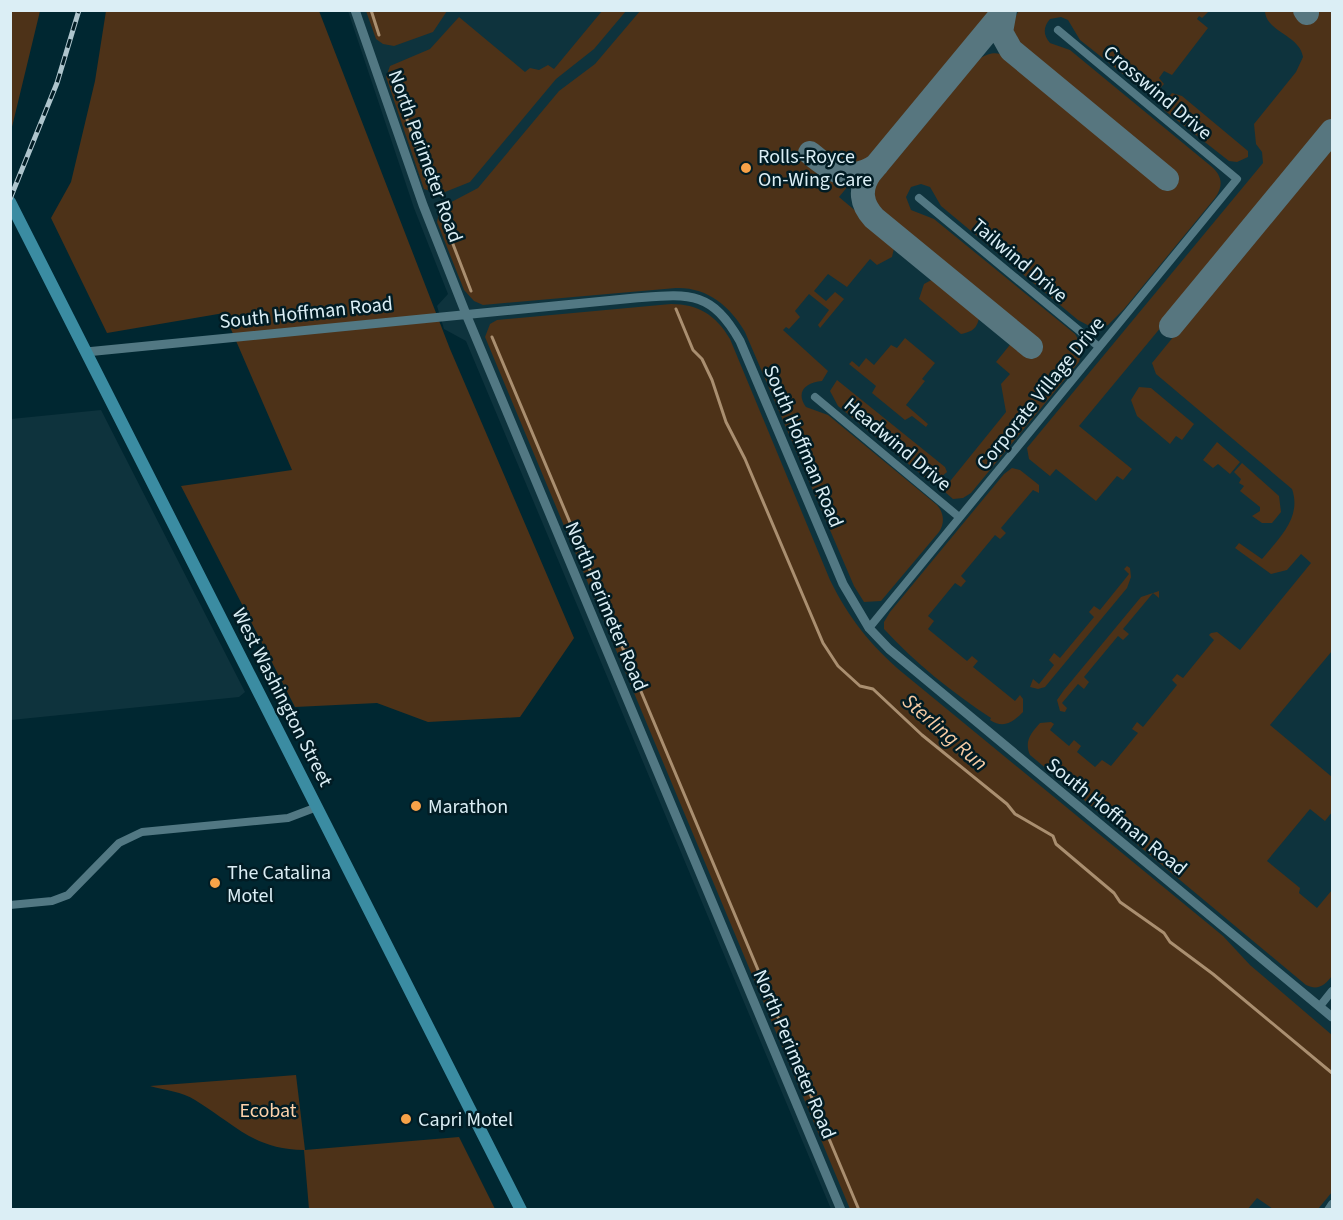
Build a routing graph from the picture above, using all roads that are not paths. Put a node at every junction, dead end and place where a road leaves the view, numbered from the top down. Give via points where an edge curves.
1 (355, 10) edge
2 (1058, 30) dead end
3 (1237, 179) joint
4 (919, 198) dead end
5 (10, 202) edge
6 (466, 314) junction
7 (1099, 347) junction
8 (86, 352) junction
9 (815, 396) dead end
10 (959, 517) junction
11 (869, 628) junction
12 (317, 807) junction
13 (10, 905) edge
14 (1332, 992) edge
15 (1320, 1006) junction
16 (1332, 1017) edge
17 (1332, 1204) edge
18 (521, 1209) edge
19 (841, 1209) edge
20 (1328, 1209) edge

1 - 6 street, North Perimeter Road via 423,205
2 - 3 street, Crosswind Drive
3 - 7 street, Corporate Village Drive
4 - 7 street, Tailwind Drive
5 - 8 main road, West Washington Street
6 - 8 street, South Hoffman Road
6 - 11 street, South Hoffman Road via 680,295 703,301 722,313 740,341 843,584
6 - 19 street, North Perimeter Road
7 - 10 street, Corporate Village Drive
8 - 12 main road, West Washington Street
9 - 10 street, Headwind Drive
10 - 11 street, Corporate Village Drive
11 - 15 street, South Hoffman Road via 889,649
12 - 13 street via 288,818 139,833 113,848 68,895 52,901
12 - 18 main road, West Washington Street
14 - 15 street
15 - 16 street, South Hoffman Road
17 - 20 street

